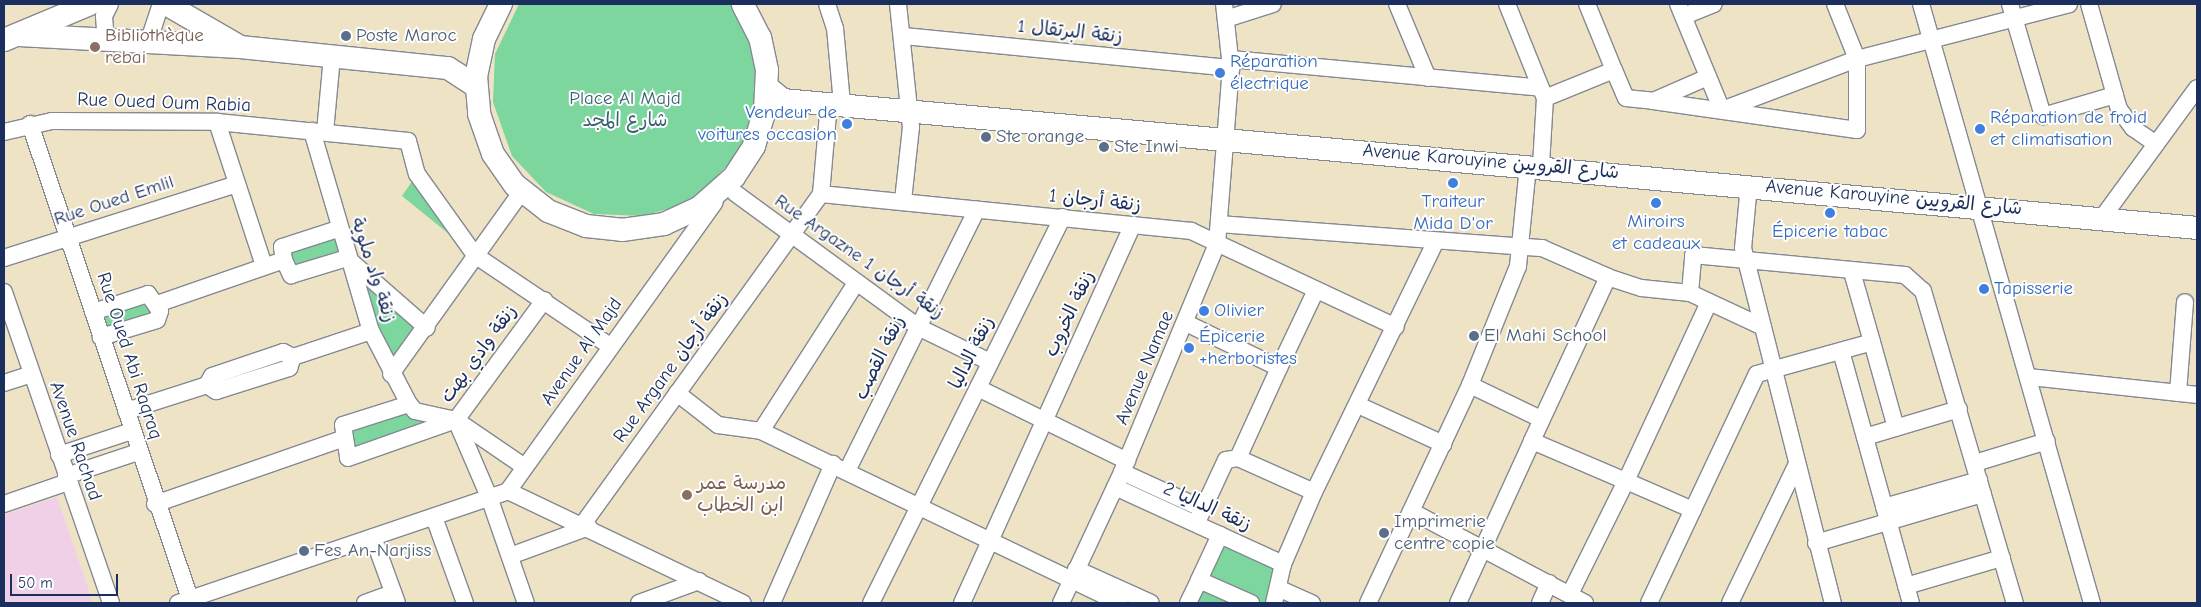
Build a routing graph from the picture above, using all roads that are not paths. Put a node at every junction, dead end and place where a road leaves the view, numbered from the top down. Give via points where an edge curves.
1 (90, 4) edge
2 (110, 4) edge
3 (161, 4) edge
4 (166, 4) edge
5 (502, 4) edge
6 (743, 4) edge
7 (827, 4) edge
8 (898, 4) edge
9 (1273, 4) edge
10 (1398, 4) edge
11 (1507, 4) edge
12 (1587, 4) edge
13 (1714, 4) edge
14 (1835, 4) edge
15 (1922, 4) edge
16 (2069, 4) edge
17 (2089, 4) edge
18 (1681, 10) edge
19 (1225, 11) edge
20 (2012, 11) edge
21 (904, 36) junction
22 (12, 38) edge
23 (106, 40) junction
24 (1930, 40) junction
25 (148, 42) junction
26 (240, 47) junction
27 (332, 56) junction
28 (479, 57) junction
29 (1857, 59) junction
30 (1231, 64) junction
31 (448, 68) junction
32 (1614, 70) junction
33 (1708, 77) junction
34 (1428, 78) junction
35 (476, 86) junction
36 (2197, 88) edge
37 (1543, 93) junction
38 (2115, 95) junction
39 (772, 99) junction
40 (1653, 101) junction
41 (836, 104) junction
42 (910, 109) junction
43 (1722, 110) junction
44 (217, 122) junction
45 (30, 124) junction
46 (4, 132) edge
47 (318, 132) junction
48 (1228, 138) junction
49 (2156, 144) junction
50 (1535, 166) junction
51 (237, 184) junction
52 (1749, 185) junction
53 (730, 190) junction
54 (522, 191) junction
55 (821, 194) junction
56 (903, 201) junction
57 (1980, 205) junction
58 (977, 208) junction
59 (1063, 217) junction
60 (2102, 218) junction
61 (1220, 224) junction
62 (1133, 225) junction
63 (2197, 228) edge
64 (338, 229) junction
65 (69, 236) junction
66 (793, 237) junction
67 (1436, 241) junction
68 (1217, 244) junction
69 (1522, 247) junction
70 (475, 256) junction
71 (4, 258) edge
72 (347, 258) junction
73 (284, 260) junction
74 (1746, 260) junction
75 (264, 266) junction
76 (1852, 272) junction
77 (1608, 277) junction
78 (856, 283) junction
79 (1316, 290) junction
80 (4, 292) edge
81 (1690, 293) junction
82 (544, 300) junction
83 (1709, 302) junction
84 (2185, 302) dead end
85 (157, 304) junction
86 (7, 312) edge
87 (93, 312) junction
88 (1186, 323) junction
89 (1764, 326) junction
90 (918, 327) junction
91 (1396, 327) junction
92 (427, 328) junction
93 (371, 331) junction
94 (102, 337) junction
95 (1872, 342) junction
96 (610, 346) junction
97 (1841, 351) junction
98 (990, 362) junction
99 (1279, 368) junction
100 (1775, 369) junction
101 (31, 374) junction
102 (391, 374) junction
103 (2029, 377) junction
104 (4, 383) edge
105 (1470, 385) junction
106 (978, 388) junction
107 (677, 393) junction
108 (2178, 393) junction
109 (2197, 395) edge
110 (1358, 405) junction
111 (413, 408) junction
112 (1959, 409) junction
113 (126, 411) junction
114 (1541, 419) junction
115 (456, 420) junction
116 (1044, 420) junction
117 (1896, 428) junction
118 (132, 431) junction
119 (761, 431) junction
120 (1865, 437) junction
121 (344, 438) junction
122 (1532, 441) junction
123 (2047, 441) junction
124 (1443, 444) junction
125 (138, 452) junction
126 (59, 455) junction
127 (1238, 458) junction
128 (1975, 463) junction
129 (1796, 466) junction
130 (524, 467) junction
131 (1124, 467) junction
132 (840, 468) junction
133 (67, 479) junction
134 (1626, 481) junction
135 (1981, 487) junction
136 (1115, 488) junction
137 (508, 491) junction
138 (1314, 492) junction
139 (489, 497) junction
140 (4, 504) edge
141 (155, 504) junction
142 (916, 506) junction
143 (1693, 510) junction
144 (1411, 511) junction
145 (1886, 514) junction
146 (434, 517) junction
147 (1200, 517) junction
148 (586, 526) junction
149 (1220, 535) junction
150 (373, 537) junction
151 (989, 544) junction
152 (1816, 544) junction
153 (1483, 547) junction
154 (510, 556) junction
155 (2002, 558) junction
156 (1283, 564) junction
157 (1074, 575) junction
158 (1199, 580) junction
159 (699, 581) junction
160 (1549, 583) junction
161 (1906, 586) junction
162 (1570, 594) junction
163 (1277, 596) edge
164 (395, 598) edge
165 (184, 601) edge
166 (111, 603) edge
167 (365, 603) edge
168 (465, 603) edge
169 (526, 603) edge
170 (639, 603) edge
171 (743, 603) edge
172 (772, 603) edge
173 (871, 603) edge
174 (962, 603) edge
175 (1061, 603) edge
176 (1120, 603) edge
177 (1151, 603) edge
178 (1188, 603) edge
179 (1251, 603) edge
180 (1312, 603) edge
181 (1368, 603) edge
182 (1458, 603) edge
183 (1540, 603) edge
184 (1585, 603) edge
185 (1649, 603) edge
186 (1730, 603) edge
187 (1834, 603) edge
188 (1911, 603) edge
189 (2015, 603) edge
190 (2092, 603) edge

1 - 22 street
2 - 23 street via 104,16
3 - 25 street
4 - 26 street
5 - 28 street
6 - 39 street via 762,46
7 - 41 street via 835,28
8 - 21 street
9 - 19 street
10 - 34 street
11 - 37 street
12 - 32 street
13 - 18 street
14 - 29 street
15 - 24 street
16 - 20 street
17 - 38 street
18 - 33 street
19 - 30 street, Avenue Namae
20 - 24 street
20 - 38 street via 2043,116
21 - 30 street, زنقة البرتقال 1
21 - 42 street
22 - 23 street
23 - 25 street
24 - 29 street
24 - 57 street
25 - 26 street
26 - 27 street
27 - 31 street
27 - 47 street
28 - 31 street
28 - 35 street
29 - 43 street
29 - 43 street via 1857,130
30 - 34 street, زنقة البرتقال 1
30 - 48 street, Avenue Namae
31 - 35 street
32 - 37 street
32 - 40 street via 1626,98
33 - 40 street
33 - 43 street
34 - 37 street, زنقة البرتقال 1
35 - 54 street via 489,145
36 - 49 street
37 - 50 street
38 - 49 street via 2124,118
39 - 41 street, Avenue Karouyine شارع القرويين
39 - 53 street via 754,146
40 - 43 street
41 - 42 street, Avenue Karouyine شارع القرويين
41 - 55 street
42 - 48 street, Avenue Karouyine شارع القرويين
42 - 56 street
44 - 45 street, Rue Oued Oum Rabia via 79,120
44 - 47 street, Rue Oued Oum Rabia
44 - 51 street
45 - 46 street, Rue Oued Oum Rabia
45 - 65 street, Rue Oued Abi Raqraq
47 - 64 street, زنقة واد ملوية
47 - 70 street, Rue Oued Oum Rabia via 408,141 417,174
48 - 50 street, Avenue Karouyine شارع القرويين
48 - 61 street, Avenue Namae
49 - 60 street
50 - 52 street, Avenue Karouyine شارع القرويين
50 - 69 street
51 - 65 street, Rue Oued Emlil
51 - 75 street
52 - 57 street, Avenue Karouyine شارع القرويين
52 - 74 street via 1743,248
53 - 54 street via 678,219 622,230 574,222
53 - 66 street, Rue Argazne 1 زنقة أرجان
53 - 96 street, Avenue Al Majd via 689,236
54 - 70 street
55 - 56 street, زنقة أرجان 1
55 - 66 street
56 - 58 street, زنقة أرجان 1
57 - 60 street, Avenue Karouyine شارع القرويين
57 - 103 street
58 - 59 street, زنقة أرجان 1
58 - 90 street, زنقة القصب
59 - 62 street, زنقة أرجان 1
59 - 98 street, زنقة الداليا
60 - 63 street, Avenue Karouyine شارع القرويين
61 - 67 street
61 - 68 street, Avenue Namae
62 - 68 street, زنقة أرجان 1 via 1190,231
62 - 116 street, زنقة الخروب
64 - 72 street, زنقة واد ملوية
64 - 73 street via 282,247
65 - 71 street, Rue Oued Emlil
65 - 87 street, Rue Oued Abi Raqraq
66 - 78 street, Rue Argazne 1 زنقة أرجان
66 - 107 street, Rue Argane زنقة أرجان
67 - 69 street
67 - 91 street
68 - 79 street, زنقة أرجان 1
68 - 88 street, Avenue Namae
69 - 77 street via 1542,248
69 - 105 street
70 - 82 street, Rue Oued Oum Rabia
70 - 92 street
72 - 73 street via 291,275
72 - 92 street
72 - 93 street, زنقة واد ملوية
73 - 75 street
74 - 76 street
74 - 81 street via 1693,255
74 - 89 street
75 - 85 street
76 - 95 street
76 - 112 street via 1905,275 1923,292
77 - 81 street via 1641,288
77 - 114 street
78 - 90 street, Rue Argazne 1 زنقة أرجان
78 - 119 street
79 - 91 street, زنقة أرجان 1
79 - 99 street
80 - 86 street, Avenue Rachad
81 - 83 street
82 - 96 street, Rue Oued Oum Rabia
82 - 115 street, زنقة وادي بهت
83 - 89 street
83 - 134 street
84 - 108 street
85 - 87 street via 148,294
85 - 94 street via 157,320
86 - 101 street, Avenue Rachad
87 - 94 street, Rue Oued Abi Raqraq
88 - 99 street
88 - 131 street, Avenue Namae
89 - 100 street
90 - 98 street, Rue Argazne 1 زنقة أرجان
90 - 132 street, زنقة القصب
91 - 110 street
92 - 102 street
93 - 102 street, زنقة واد ملوية
93 - 113 street via 293,357 289,368 216,391 207,385
94 - 113 street, Rue Oued Abi Raqraq
95 - 97 street
95 - 117 street
96 - 130 street, Avenue Al Majd
97 - 100 street
97 - 120 street
98 - 106 street, زنقة الداليا
99 - 127 street
100 - 129 street
100 - 143 street via 1758,374
101 - 104 street
101 - 126 street, Avenue Rachad
102 - 111 street, زنقة واد ملوية
103 - 108 street
103 - 123 street
105 - 114 street
105 - 124 street
106 - 116 street, زنقة الداليا 2
106 - 142 street, زنقة الداليا
107 - 119 street via 718,425
107 - 148 street, Rue Argane زنقة أرجان
108 - 109 street
110 - 124 street
110 - 138 street
111 - 115 street
111 - 121 street via 342,425
112 - 117 street
112 - 128 street
113 - 118 street, Rue Oued Abi Raqraq
114 - 122 street
115 - 121 street, زنقة وادي بهت via 350,458
115 - 130 street
115 - 139 street
116 - 131 street, زنقة الداليا 2
116 - 151 street, زنقة الخروب
117 - 120 street
118 - 125 street, Rue Oued Abi Raqraq
118 - 126 street
119 - 132 street
120 - 145 street
121 - 141 street
122 - 134 street
122 - 153 street
123 - 128 street
123 - 190 street
124 - 144 street
125 - 133 street
125 - 141 street, Rue Oued Abi Raqraq
126 - 133 street, Avenue Rachad
127 - 138 street
127 - 147 street via 1226,460
128 - 135 street
129 - 152 street
129 - 186 street
130 - 137 street, Avenue Al Majd
131 - 136 street, Avenue Namae
131 - 147 street, زنقة الداليا 2
132 - 142 street
132 - 172 street, زنقة القصب
133 - 140 street
133 - 166 street, Avenue Rachad
134 - 143 street
134 - 162 street
135 - 145 street
135 - 155 street
136 - 147 street, زنقة الداليا 2
136 - 157 street, Avenue Namae
137 - 139 street
137 - 148 street
138 - 156 street
139 - 146 street
139 - 154 street
141 - 165 street, Rue Oued Abi Raqraq
142 - 151 street
142 - 173 street, زنقة الداليا
143 - 185 street
144 - 153 street
144 - 181 street
145 - 152 street
145 - 161 street
146 - 150 street
146 - 168 street
147 - 149 street, زنقة الداليا 2
148 - 154 street
148 - 159 street
149 - 156 street, زنقة الداليا 2
149 - 158 street
150 - 164 street
150 - 165 street
151 - 157 street
151 - 174 street, زنقة الخروب
152 - 187 street
153 - 160 street
153 - 182 street
154 - 169 street
155 - 161 street
155 - 189 street
156 - 163 street
157 - 175 street, Avenue Namae
157 - 176 street
157 - 177 street
158 - 178 street
158 - 179 street
159 - 170 street
159 - 171 street
160 - 162 street
160 - 183 street
161 - 188 street
162 - 184 street
163 - 180 street
164 - 167 street

